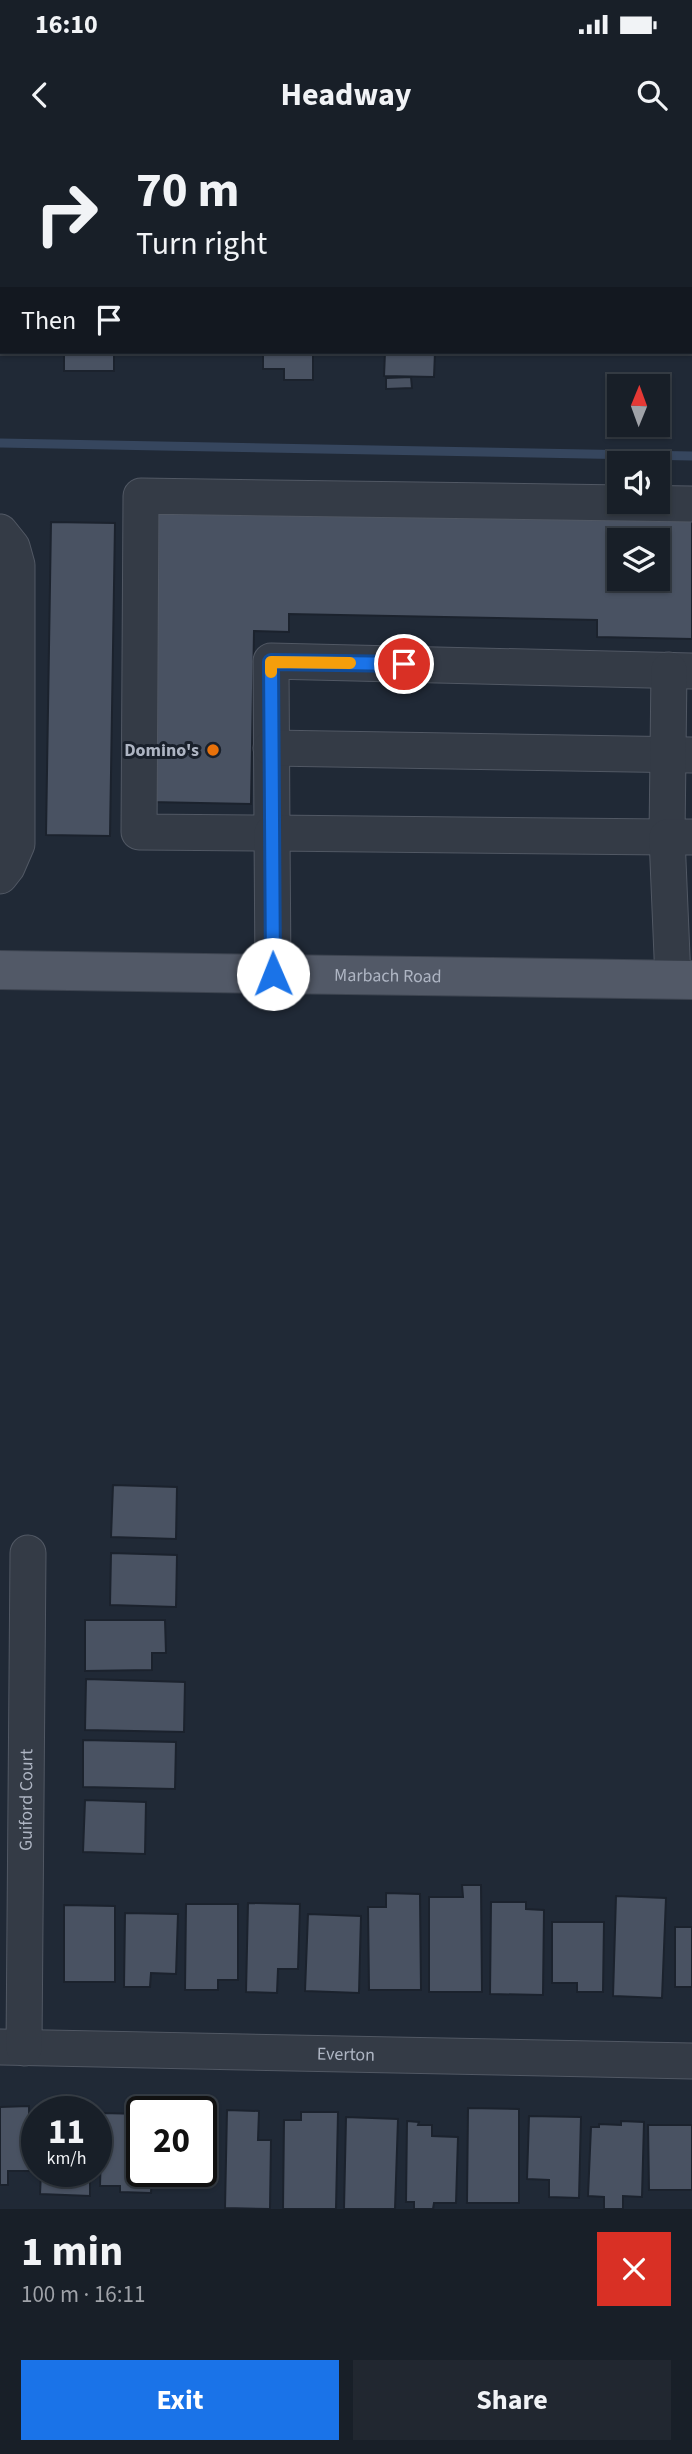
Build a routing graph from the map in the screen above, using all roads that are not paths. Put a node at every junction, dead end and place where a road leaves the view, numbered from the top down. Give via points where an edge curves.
1 (692, 504) edge
2 (0, 532) edge
3 (680, 671) edge
4 (271, 748) junction
5 (680, 755) edge
6 (272, 833) junction
7 (680, 837) edge
8 (0, 876) edge
9 (0, 971) edge
10 (273, 974) junction
11 (682, 980) edge
12 (28, 1553) dead end
13 (14, 1674) edge
14 (12, 2047) edge
15 (692, 2061) edge

1 - 6 street via 141,496 139,832
2 - 8 street via 12,547 17,565 16,844
3 - 4 street via 271,662
3 - 5 street
4 - 5 street
4 - 6 street
5 - 7 street
6 - 7 street
6 - 10 street
7 - 11 street
9 - 10 main road, Marbach Road
10 - 11 main road, Marbach Road
12 - 13 street, Guiford Court
13 - 14 street, Guiford Court
14 - 15 street, Everton

